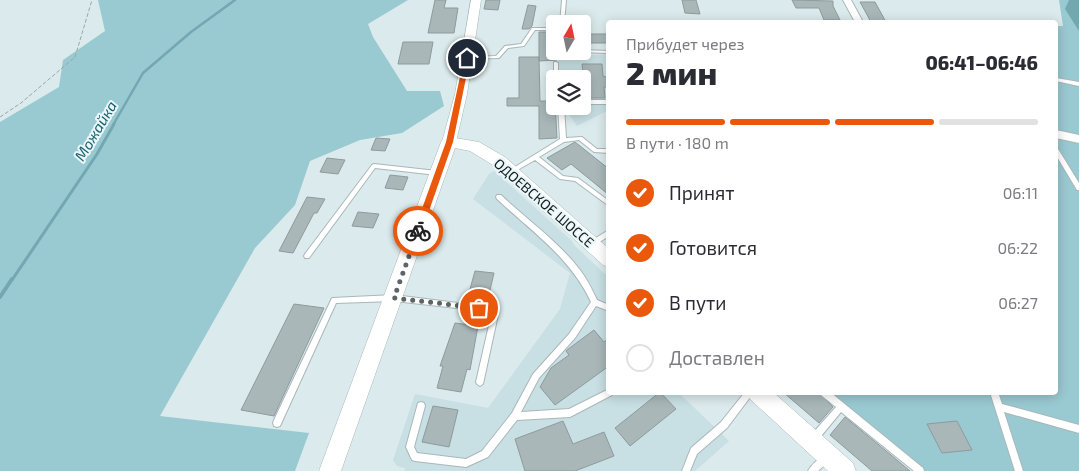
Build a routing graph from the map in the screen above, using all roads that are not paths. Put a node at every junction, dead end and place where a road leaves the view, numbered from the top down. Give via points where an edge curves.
1 (476, 0) edge
2 (564, 0) edge
3 (847, 0) edge
4 (563, 15) edge
5 (858, 20) edge
6 (546, 29) edge
7 (591, 51) edge
8 (606, 52) edge
9 (467, 58) junction
10 (556, 63) dead end
11 (556, 70) edge
12 (1058, 79) edge
13 (1079, 84) edge
14 (591, 102) edge
15 (606, 102) edge
16 (562, 115) edge
17 (1058, 134) edge
18 (1079, 139) edge
19 (563, 140) junction
20 (449, 142) junction
21 (606, 151) edge
22 (1058, 153) edge
23 (536, 158) junction
24 (511, 172) junction
25 (438, 173) junction
26 (1079, 188) edge
27 (499, 196) dead end
28 (606, 202) edge
29 (606, 235) edge
30 (592, 244) junction
31 (307, 256) dead end
32 (606, 257) edge
33 (394, 298) junction
34 (595, 302) junction
35 (606, 307) edge
36 (480, 382) dead end
37 (606, 394) edge
38 (748, 395) edge
39 (760, 395) edge
40 (827, 395) edge
41 (995, 395) edge
42 (421, 406) dead end
43 (841, 407) junction
44 (999, 407) junction
45 (516, 416) junction
46 (276, 423) dead end
47 (1079, 429) edge
48 (811, 441) junction
49 (828, 456) junction
50 (330, 471) edge
51 (686, 471) edge
52 (812, 471) edge
53 (844, 471) edge
54 (920, 471) edge
55 (1019, 471) edge

1 - 9 street
2 - 4 lane
3 - 5 street
6 - 9 lane via 534,29 522,45 507,47 497,57
7 - 8 lane
9 - 20 street
10 - 11 lane
12 - 13 lane
14 - 15 lane
16 - 19 lane
17 - 18 street
19 - 21 lane via 580,138 596,151
19 - 23 lane
20 - 24 main road, ОДОЕВСКОЕ ШОССЕ via 474,146
20 - 25 main road
22 - 26 lane
23 - 24 lane
23 - 28 lane via 562,178 576,179
24 - 30 main road, ОДОЕВСКОЕ ШОССЕ
25 - 31 lane via 374,166
25 - 33 main road
27 - 34 lane via 568,260 588,283
29 - 30 lane
30 - 32 main road, ОДОЕВСКОЕ ШОССЕ
33 - 36 lane via 496,310
33 - 46 lane via 334,300
33 - 50 main road
34 - 35 lane
34 - 45 lane via 572,336 536,376
37 - 45 lane via 570,413
38 - 51 lane via 724,425 694,451
39 - 48 main road
40 - 43 lane
41 - 44 lane
42 - 45 lane via 410,447 415,457 466,463 485,454
43 - 48 lane
43 - 54 lane
44 - 47 lane
44 - 55 lane
48 - 49 main road
49 - 52 lane
49 - 53 main road

